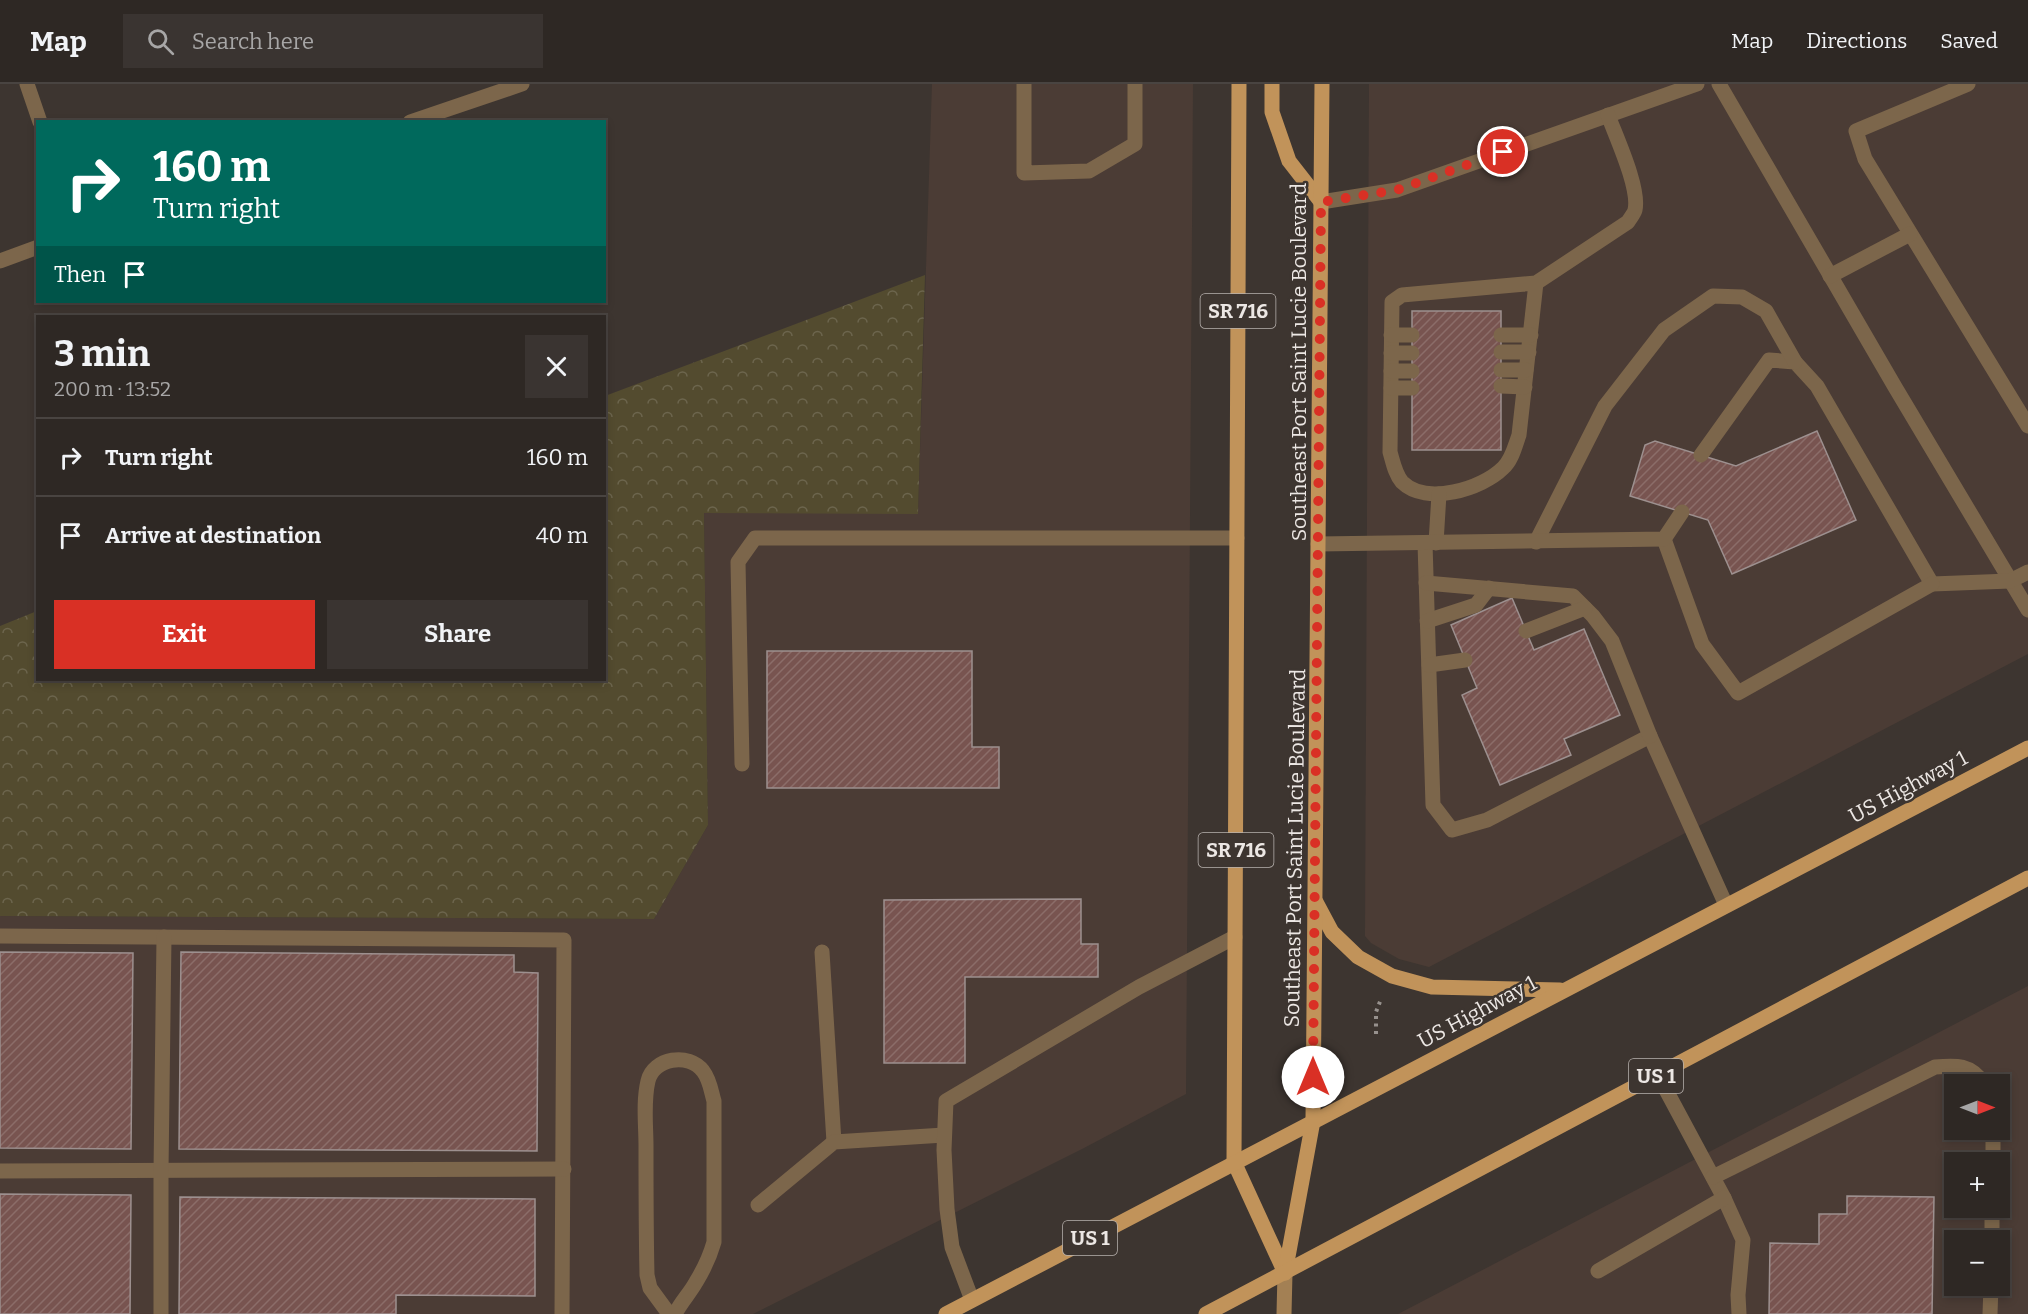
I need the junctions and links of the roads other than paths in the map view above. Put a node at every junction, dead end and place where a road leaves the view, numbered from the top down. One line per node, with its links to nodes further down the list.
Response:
1 (27, 84): 12 (street)
2 (522, 84): 13 (street)
3 (1024, 84): 4 (street)
4 (1135, 84)
5 (1239, 84): 41 (main road, SR 716)
6 (1272, 84): 14 (main road)
7 (1322, 84): 14 (main road, Southeast Port Saint Lucie Boulevard)
8 (1697, 84): 11 (street)
9 (1719, 84): 18 (street)
10 (1968, 84): 15 (street)
11 (1608, 115): 14 (street); 19 (street)
12 (39, 120)
13 (416, 120)
14 (1321, 202): 45 (main road, Southeast Port Saint Lucie Boulevard)
15 (1910, 234): 18 (street); 37 (street)
16 (36, 248): 17 (street)
17 (0, 261)
18 (1830, 276): 47 (street)
19 (1536, 283): 22 (street); 23 (street)
20 (1412, 334): 23 (street)
21 (1500, 334): 22 (street)
22 (1530, 334): 25 (street)
23 (1391, 335): 26 (street)
24 (1500, 352): 25 (street)
25 (1529, 352): 30 (street)
26 (1391, 353): 27 (street); 31 (street)
27 (1412, 353)
28 (1795, 362): 38 (street); 43 (street); 49 (street)
29 (1500, 370): 30 (street)
30 (1526, 370): 34 (street)
31 (1391, 371): 32 (street); 35 (street)
32 (1412, 371)
33 (1500, 386): 34 (street)
34 (1525, 387): 39 (street)
35 (1391, 388): 36 (street); 39 (street)
36 (1412, 388)
37 (2028, 426)
38 (1701, 455)
39 (1439, 494): 44 (street)
40 (1682, 512): 42 (street)
41 (1237, 538): 59 (street); 65 (main road, SR 716)
42 (1664, 539): 43 (street); 49 (street)
43 (1536, 542): 44 (street)
44 (1430, 543): 45 (street); 48 (street)
45 (1318, 544): 61 (main road, Southeast Port Saint Lucie Boulevard)
46 (2028, 572): 47 (street)
47 (2010, 581): 49 (street); 52 (street)
48 (1426, 583): 50 (street); 53 (street)
49 (1932, 584)
50 (1489, 588): 51 (street); 53 (street)
51 (1585, 608): 54 (street); 57 (street)
52 (2028, 610)
53 (1427, 621): 56 (street)
54 (1526, 632)
55 (1465, 660): 56 (street)
56 (1429, 665): 57 (street)
57 (1650, 736): 62 (street)
58 (2028, 748): 62 (main road, US Highway 1 / US 1)
59 (742, 764)
60 (2028, 878): 69 (main road, US 1)
61 (1315, 900): 67 (main road); 70 (main road, Southeast Port Saint Lucie Boulevard)
62 (1726, 905): 67 (main road, US Highway 1 / US 1)
63 (0, 936): 64 (street)
64 (164, 937): 74 (street); 75 (street)
65 (1235, 937): 71 (street); 73 (main road, SR 716)
66 (822, 952): 72 (street)
67 (1563, 990): 70 (main road, US Highway 1 / US 1)
68 (1976, 1074): 77 (street)
69 (1658, 1075): 77 (street); 81 (main road, US 1)
70 (1313, 1121): 73 (main road, US Highway 1 / US 1); 81 (main road, Southeast Port Saint Lucie Boulevard)
71 (944, 1136): 72 (street); 83 (street)
72 (834, 1142): 79 (street)
73 (1234, 1162): 81 (main road, SR 716); 83 (main road, US Highway 1 / US 1)
74 (564, 1169): 75 (street); 85 (street)
75 (161, 1171): 76 (street); 84 (street)
76 (0, 1172)
77 (1713, 1177): 78 (street)
78 (1724, 1198): 80 (street); 91 (street)
79 (758, 1205)
80 (1598, 1270)
81 (1285, 1273): 89 (main road, US 1); 90 (main road)
82 (1991, 1296): 92 (street)
83 (972, 1300): 88 (main road, US Highway 1 / US 1)
84 (162, 1314)
85 (562, 1314)
86 (669, 1314): 87 (street)
87 (675, 1314)
88 (946, 1314)
89 (1206, 1314)
90 (1284, 1314)
91 (1739, 1314)
92 (1990, 1314)

